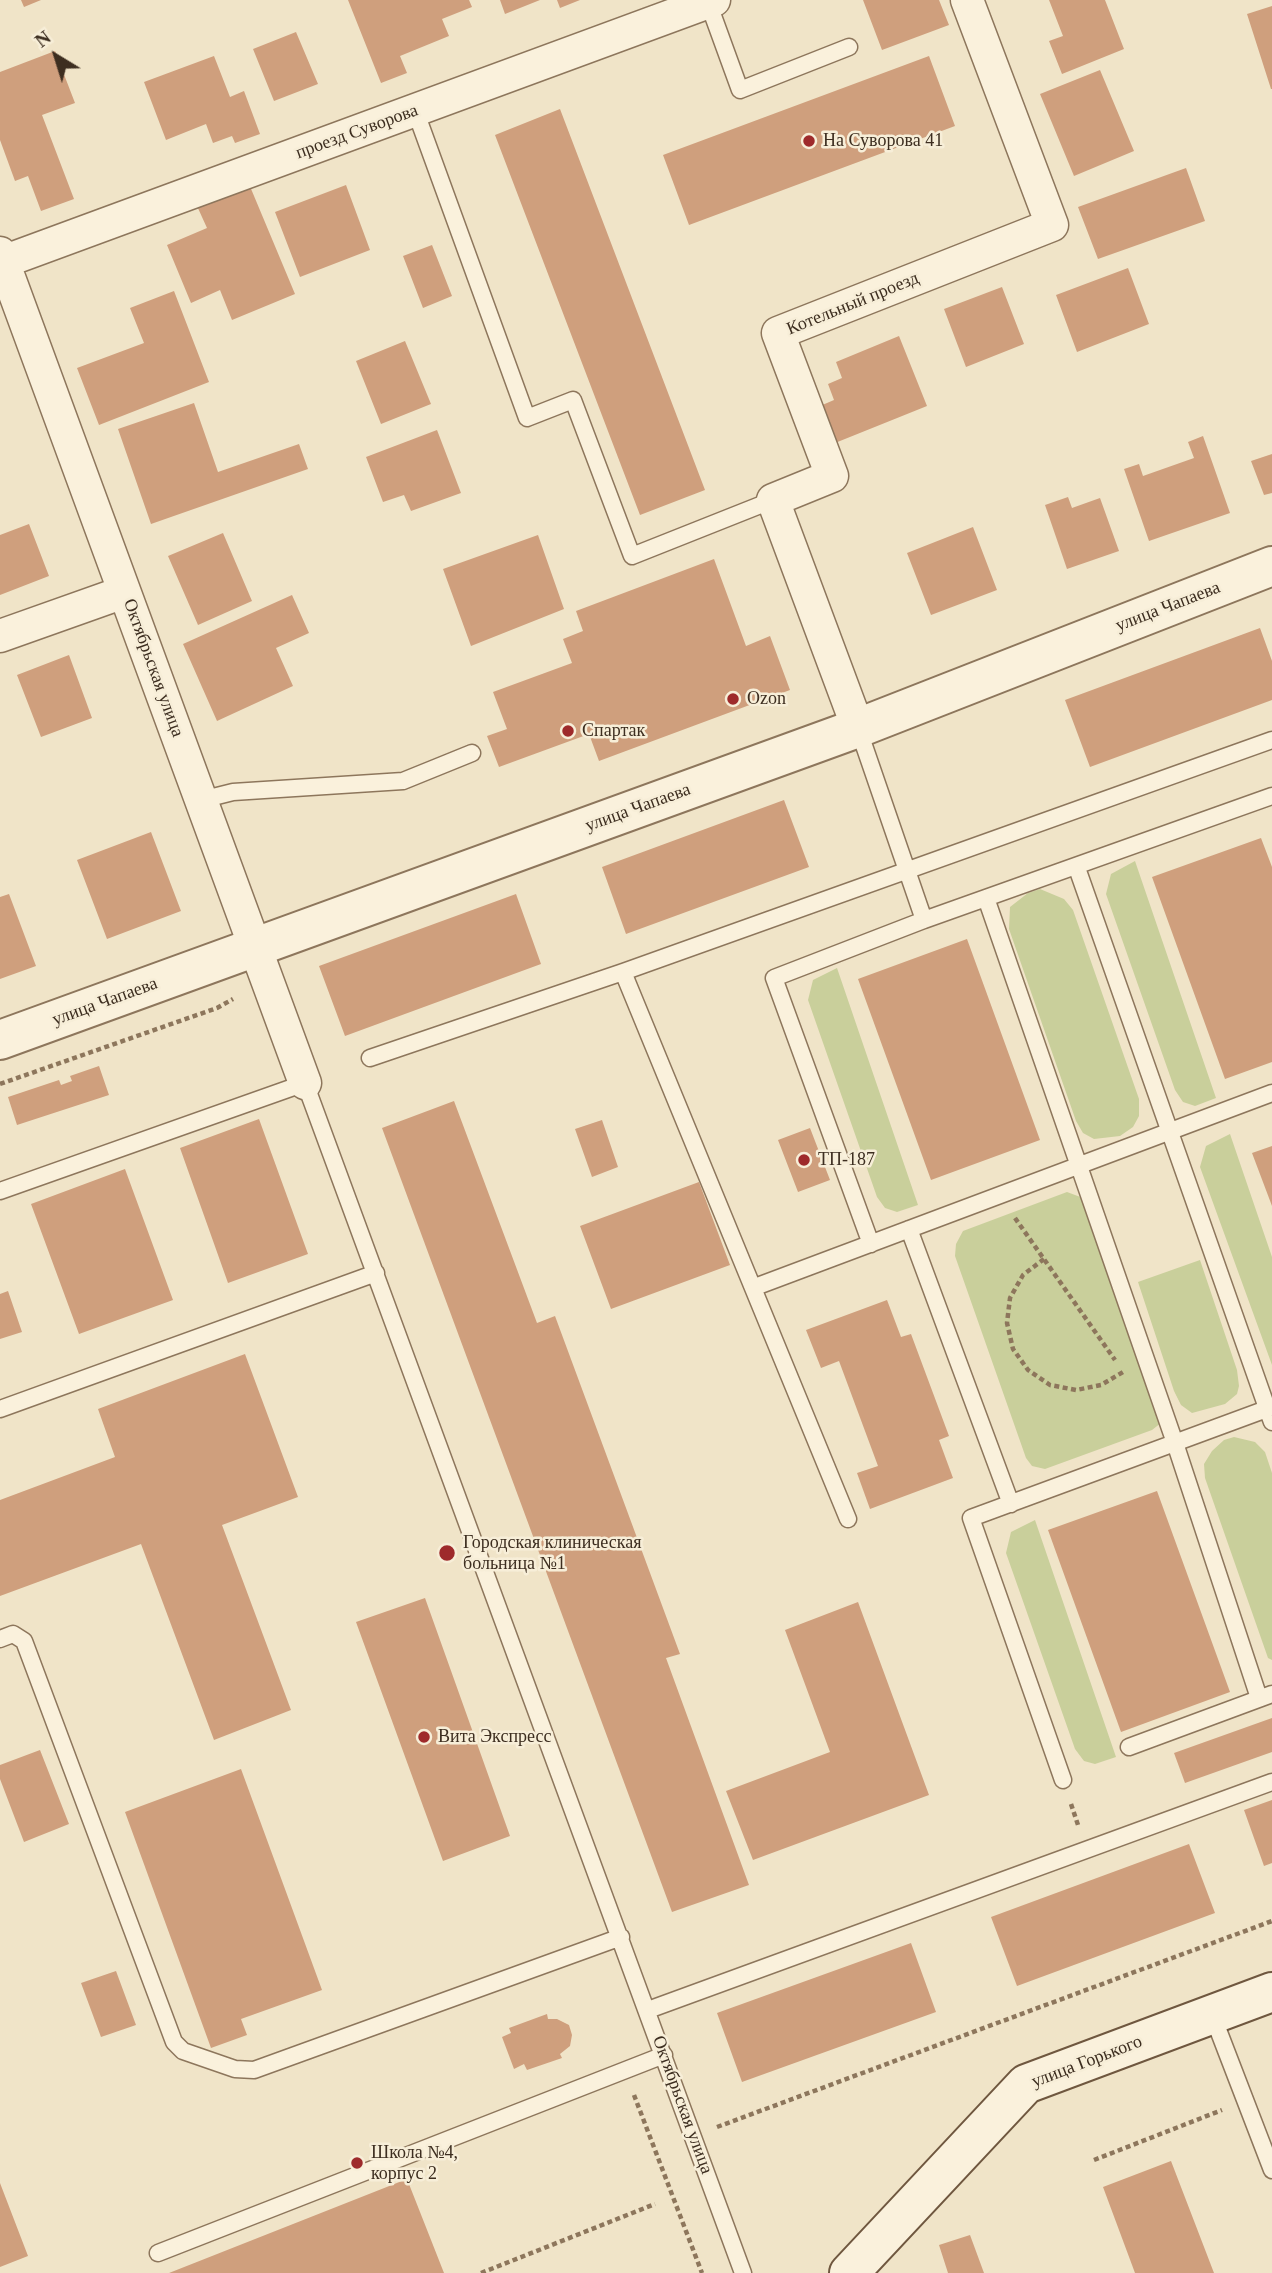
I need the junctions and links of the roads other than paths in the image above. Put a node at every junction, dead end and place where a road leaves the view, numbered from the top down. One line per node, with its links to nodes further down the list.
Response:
1 (967, 0): 7 (street, Котельный проезд)
2 (711, 1): 3 (street, проезд Суворова); 4 (lane)
3 (648, 11): 5 (street, проезд Суворова)
4 (849, 47)
5 (415, 110): 6 (street, проезд Суворова); 7 (lane)
6 (1, 259): 9 (street, Октябрьская улица)
7 (773, 500): 11 (street)
8 (1272, 566): 11 (street, улица Чапаева)
9 (124, 592): 10 (street); 15 (street, Октябрьская улица)
10 (0, 636)
11 (858, 728): 17 (lane); 20 (street, улица Чапаева)
12 (1272, 740): 17 (lane)
13 (472, 752): 15 (lane)
14 (1272, 796): 16 (lane)
15 (201, 800): 20 (street, Октябрьская улица)
16 (1077, 868): 18 (lane); 26 (lane)
17 (907, 871): 19 (lane); 21 (lane)
18 (986, 898): 19 (lane); 27 (lane)
19 (924, 920): 30 (lane)
20 (255, 947): 22 (street, улица Чапаева); 24 (street, Октябрьская улица)
21 (623, 972): 23 (lane); 32 (lane)
22 (0, 1040)
23 (370, 1058)
24 (305, 1083): 28 (lane); 31 (lane, Октябрьская улица)
25 (1272, 1093): 26 (lane)
26 (1170, 1130): 27 (lane); 34 (lane)
27 (1079, 1165): 29 (lane); 35 (lane)
28 (0, 1191)
29 (909, 1229): 30 (lane); 36 (lane)
30 (871, 1244): 32 (lane)
31 (376, 1273): 33 (lane); 43 (lane, Октябрьская улица)
32 (755, 1287): 37 (lane)
33 (0, 1409)
34 (1270, 1413): 35 (lane)
35 (1175, 1443): 36 (lane); 39 (lane)
36 (1011, 1504): 41 (lane)
37 (848, 1519)
38 (0, 1639): 43 (lane)
39 (1266, 1696): 40 (lane)
40 (1129, 1747)
41 (1063, 1780)
42 (1272, 1782): 45 (lane)
43 (621, 1937): 45 (lane, Октябрьская улица)
44 (1272, 1992): 46 (street, улица Горького)
45 (648, 2010): 47 (lane, Октябрьская улица)
46 (1212, 2014): 48 (lane); 51 (street, улица Горького)
47 (664, 2055): 49 (lane); 50 (lane, Октябрьская улица)
48 (1272, 2170)
49 (158, 2253)
50 (743, 2273)
51 (849, 2273)

